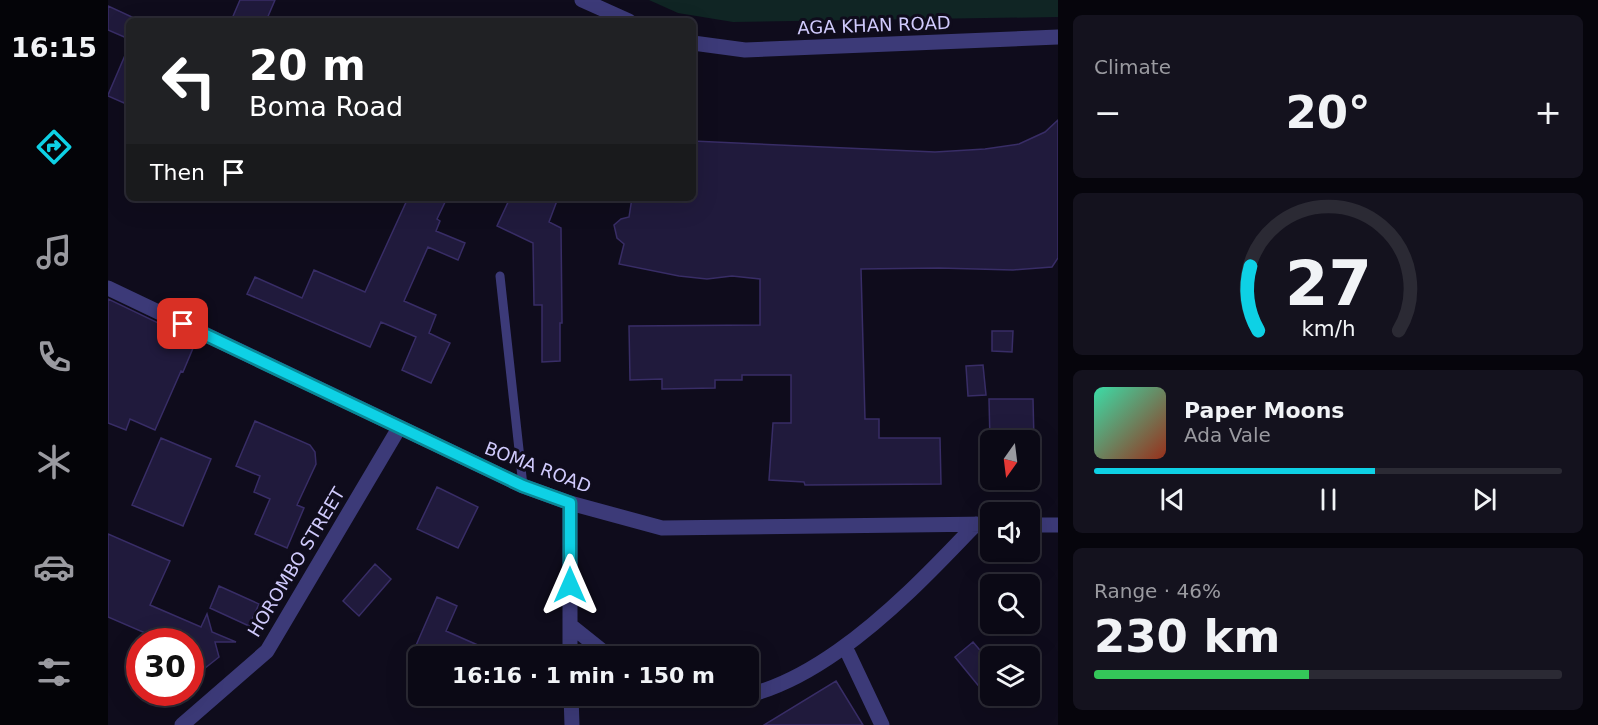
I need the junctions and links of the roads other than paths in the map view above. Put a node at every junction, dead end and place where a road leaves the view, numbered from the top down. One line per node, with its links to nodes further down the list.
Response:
1 (582, 0): 2 (street)
2 (622, 18)
3 (1058, 37): 4 (street, AGA KHAN ROAD)
4 (696, 43)
5 (500, 276): 8 (lane)
6 (108, 288): 7 (street, BOMA ROAD)
7 (399, 428): 8 (street, BOMA ROAD); 22 (street, HOROMBO STREET)
8 (523, 486): 9 (street, BOMA ROAD)
9 (570, 503): 10 (street, BOMA ROAD); 14 (street)
10 (980, 524)
11 (1040, 525): 12 (street)
12 (1058, 525)
13 (980, 527): 17 (street)
14 (570, 625): 15 (street); 16 (street)
15 (570, 646)
16 (596, 646)
17 (848, 653): 18 (street); 24 (street)
18 (759, 702)
19 (571, 706): 23 (street)
20 (702, 706): 21 (street)
21 (731, 706)
22 (182, 725)
23 (572, 725)
24 (882, 725)

